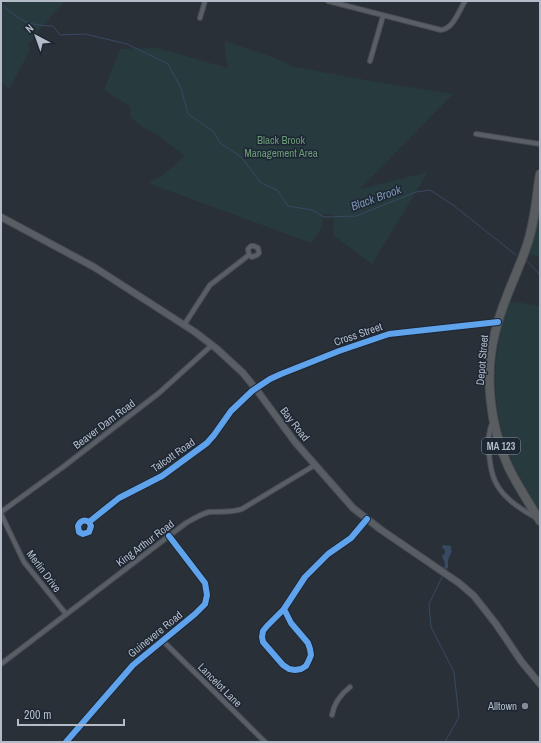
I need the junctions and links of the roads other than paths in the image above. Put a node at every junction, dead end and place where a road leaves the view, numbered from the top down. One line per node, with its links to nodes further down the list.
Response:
1 (205, 1): 5 (street)
2 (328, 1): 4 (street)
3 (465, 1): 4 (street)
4 (383, 16): 6 (street)
5 (200, 18)
6 (370, 61)
7 (476, 134): 8 (street)
8 (540, 144)
9 (540, 174): 12 (highway, Depot Street / MA 123)
10 (1, 217): 13 (main road, Bay Road)
11 (249, 255): 13 (street)
12 (498, 322): 15 (street, Cross Street); 16 (highway, Depot Street / MA 123)
13 (184, 325): 14 (main road, Bay Road)
14 (212, 345): 15 (main road, Bay Road); 18 (street, Beaver Dam Road)
15 (256, 389): 17 (main road, Bay Road); 21 (street, Talcott Road)
16 (494, 418): 20 (highway, Depot Street / MA 123); 20 (street)
17 (315, 465): 19 (main road, Bay Road); 22 (street, King Arthur Road)
18 (1, 513): 24 (street, Merlin Drive)
19 (367, 519): 23 (street); 27 (main road, Bay Road)
20 (540, 520)
21 (89, 522)
22 (169, 536): 24 (street, King Arthur Road); 25 (street, Guinevere Road)
23 (284, 609): 23 (street)
24 (66, 614): 26 (street, King Arthur Road)
25 (162, 640): 30 (street, Guinevere Road); 31 (street, Lancelot Lane)
26 (1, 664)
27 (540, 684)
28 (350, 687): 29 (street)
29 (332, 715)
30 (66, 742)
31 (265, 742)

